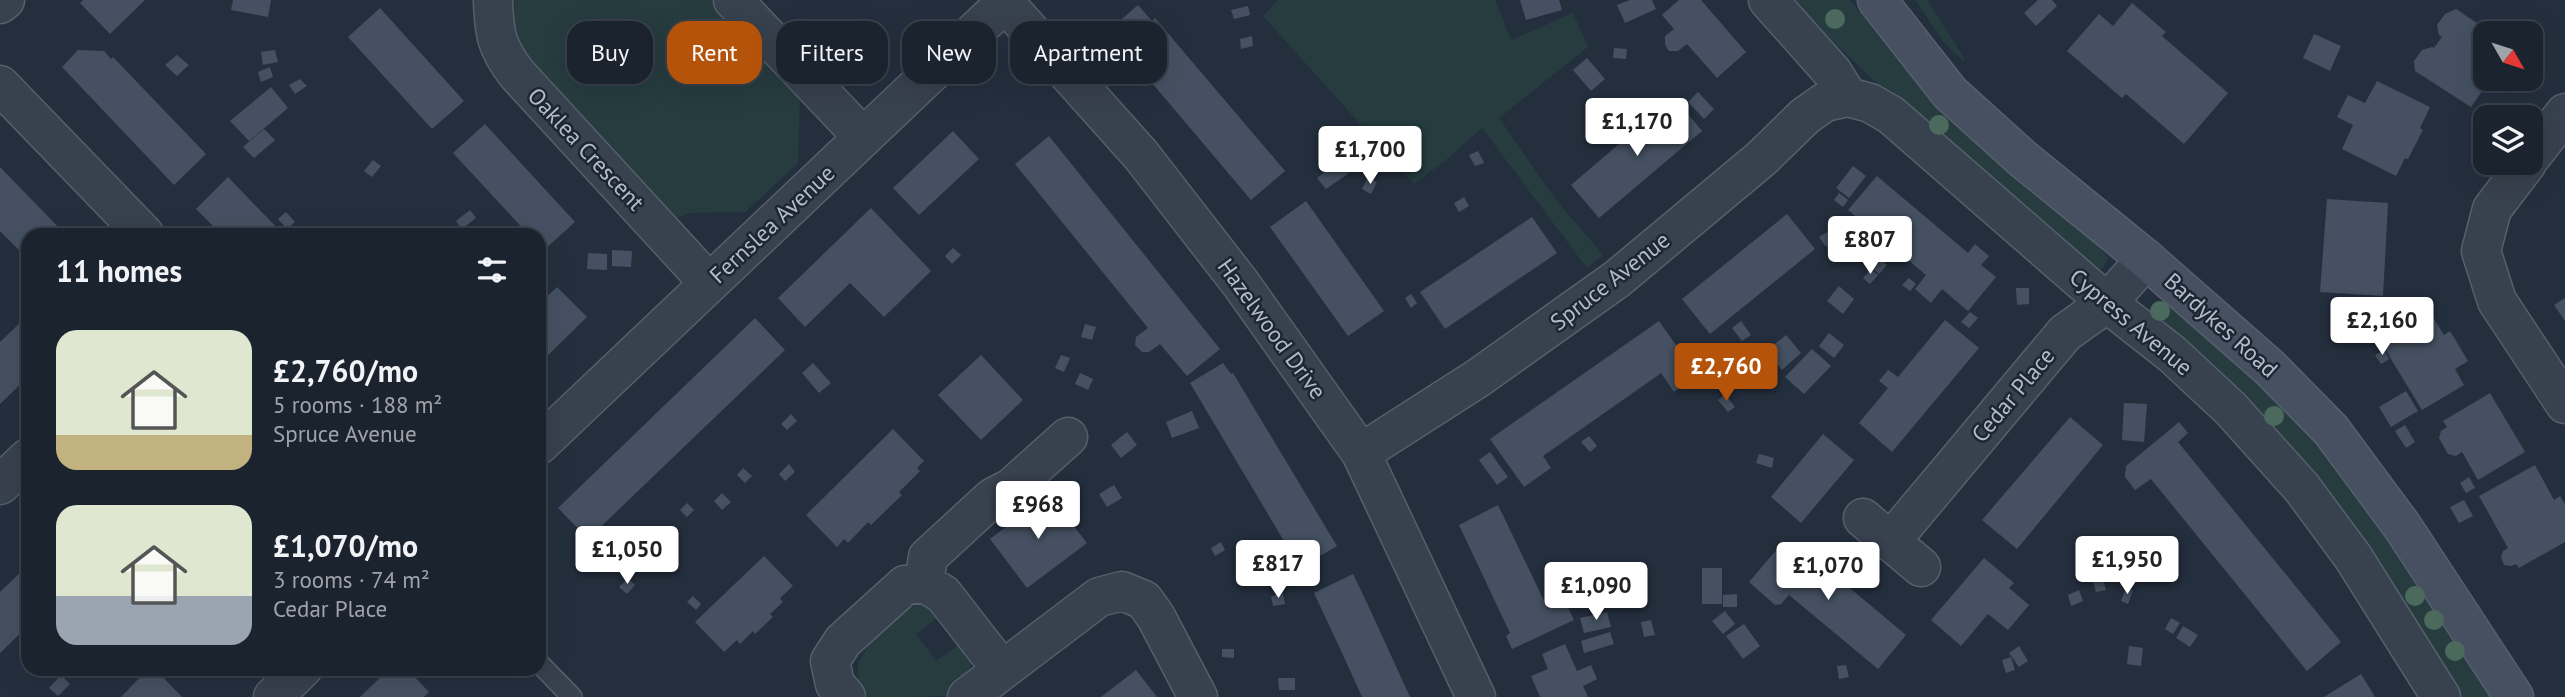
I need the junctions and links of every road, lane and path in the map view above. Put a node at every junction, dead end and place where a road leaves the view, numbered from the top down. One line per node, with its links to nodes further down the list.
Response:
1 (5, 0): 7 (street)
2 (493, 0): 16 (street, Oaklea Crescent)
3 (733, 0): 11 (street)
4 (1768, 0): 9 (street)
5 (1877, 0): 15 (main road, Bardykes Road)
6 (1006, 1): 11 (street, Fernslea Avenue); 21 (street, Hazelwood Drive)
7 (0, 4)
8 (0, 85): 14 (street)
9 (1848, 97): 17 (street, Cypress Avenue); 21 (street, Spruce Avenue)
10 (2565, 113): 12 (street)
11 (863, 137): 16 (street, Fernslea Avenue)
12 (2543, 141)
13 (2518, 175): 18 (street)
14 (138, 228)
15 (2146, 259): 17 (street, Cedar Place); 36 (main road, Bardykes Road)
16 (709, 283): 20 (street, Fernslea Avenue)
17 (2107, 303): 24 (street, Cedar Place); 35 (street, Cypress Avenue)
18 (2565, 404)
19 (1068, 437): 25 (street)
20 (546, 438)
21 (1361, 453): 34 (street, Hazelwood Drive)
22 (21, 465): 23 (street)
23 (0, 485)
24 (1921, 567)
25 (924, 583): 27 (street); 31 (street)
26 (546, 670): 30 (lane)
27 (1002, 670): 32 (street); 33 (street)
28 (295, 676): 29 (street)
29 (273, 697)
30 (572, 697)
31 (846, 697)
32 (967, 697)
33 (1198, 697)
34 (1476, 697)
35 (2441, 697)
36 (2514, 697)

